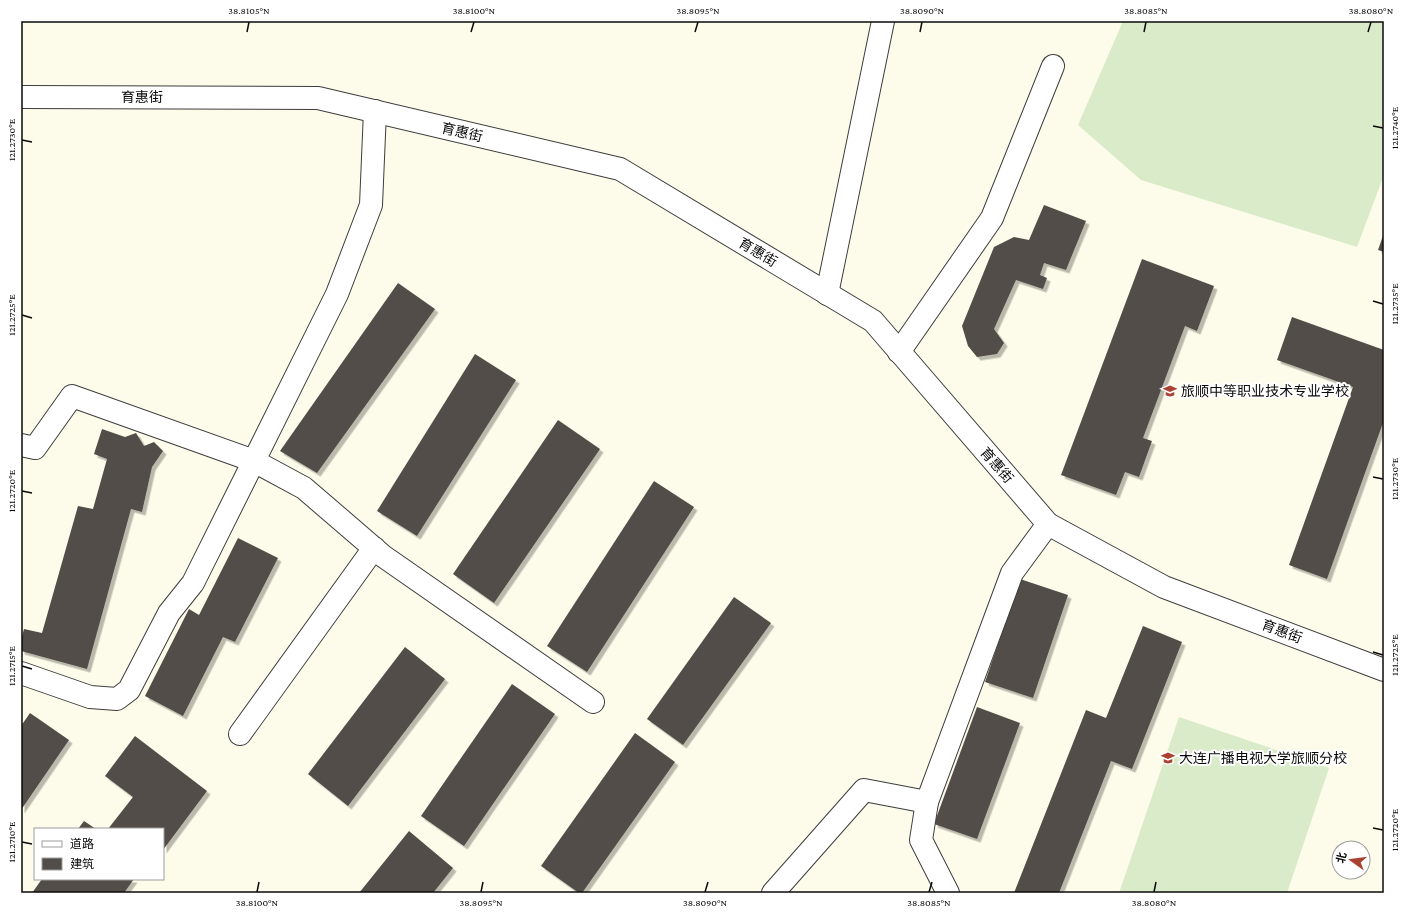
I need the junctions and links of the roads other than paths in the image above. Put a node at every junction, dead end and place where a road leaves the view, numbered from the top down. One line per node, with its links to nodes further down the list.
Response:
1 (883, 21): 5 (street)
2 (1053, 66): 6 (street)
3 (21, 97): 4 (street, 育惠街)
4 (375, 111): 5 (street, 育惠街); 8 (street)
5 (826, 294): 6 (street, 育惠街)
6 (899, 352): 9 (street, 育惠街)
7 (21, 445): 8 (street)
8 (254, 461): 10 (street); 12 (street)
9 (1048, 524): 11 (street, 育惠街); 15 (street)
10 (374, 548): 13 (street); 14 (street)
11 (1384, 670)
12 (21, 674)
13 (593, 702)
14 (240, 734)
15 (927, 802): 16 (street); 17 (street)
16 (773, 893)
17 (948, 893)

